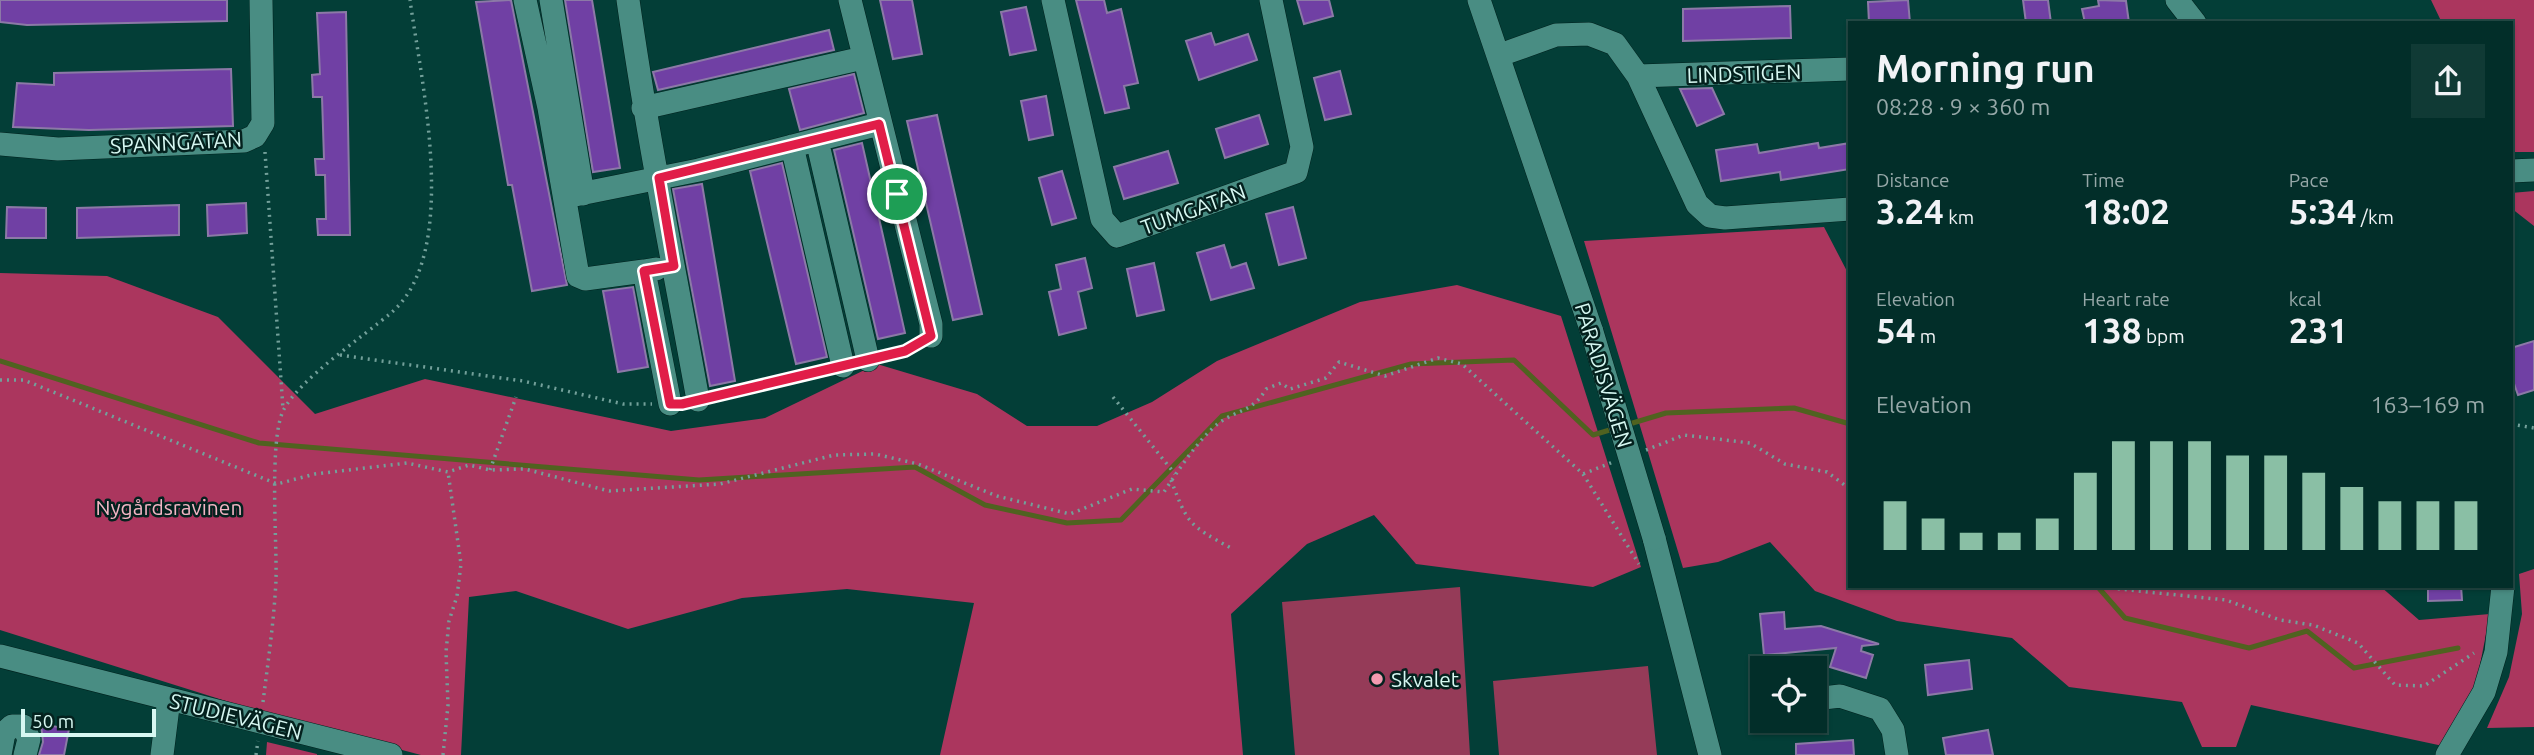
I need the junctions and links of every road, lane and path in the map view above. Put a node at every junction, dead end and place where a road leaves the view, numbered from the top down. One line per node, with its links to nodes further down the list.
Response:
1 (261, 0): 18 (street, SPANNGATAN)
2 (410, 0): 30 (path)
3 (525, 0): 25 (street)
4 (551, 0): 25 (street)
5 (628, 0): 16 (street)
6 (850, 0): 13 (street)
7 (1052, 0): 8 (street, TUMGATAN)
8 (1271, 0)
9 (1479, 0): 12 (street, PARADISVÄGEN)
10 (2177, 0): 11 (street)
11 (2193, 21)
12 (1500, 55): 15 (street); 65 (street, PARADISVÄGEN, bridge)
13 (863, 58): 16 (street); 17 (street)
14 (1848, 69): 15 (street, LINDSTIGEN)
15 (1638, 76): 26 (street)
16 (643, 108): 24 (street)
17 (879, 124): 19 (street); 29 (street)
18 (256, 136): 20 (street, SPANNGATAN); 38 (path)
19 (817, 140): 21 (street); 31 (street)
20 (0, 144)
21 (792, 146): 24 (street); 32 (street)
22 (2534, 170): 23 (street)
23 (2513, 171)
24 (659, 178): 25 (street); 27 (street)
25 (574, 195): 28 (street)
26 (1848, 209)
27 (674, 266): 28 (street); 36 (street)
28 (644, 271): 37 (street)
29 (931, 336): 31 (path)
30 (340, 355): 37 (path); 38 (path)
31 (868, 360)
32 (843, 366): 36 (path)
33 (0, 380): 48 (path)
34 (516, 397): 42 (path)
35 (1113, 397): 45 (path)
36 (698, 400)
37 (670, 404)
38 (283, 412): 48 (path)
39 (2513, 424): 40 (path)
40 (2534, 428)
41 (1684, 435): 49 (path)
42 (490, 470): 44 (path); 47 (path)
43 (1591, 471): 46 (path)
44 (448, 472): 48 (path); 64 (path)
45 (1175, 474): 46 (path); 47 (path)
46 (1583, 474): 51 (path)
47 (1171, 480): 50 (path)
48 (277, 484): 58 (path)
49 (1848, 488)
50 (1231, 548)
51 (1641, 569)
52 (2109, 588): 54 (path)
53 (2503, 588): 54 (street)
54 (2496, 652): 67 (street)
55 (0, 656): 57 (street, STUDIEVÄGEN)
56 (1827, 698): 66 (street)
57 (169, 699): 58 (street, STUDIEVÄGEN); 61 (street)
58 (261, 721): 62 (path); 63 (street, STUDIEVÄGEN)
59 (0, 755): 60 (street)
60 (25, 755)
61 (162, 755)
62 (256, 755)
63 (391, 755)
64 (443, 755)
65 (1710, 755)
66 (1897, 755)
67 (2447, 755)

